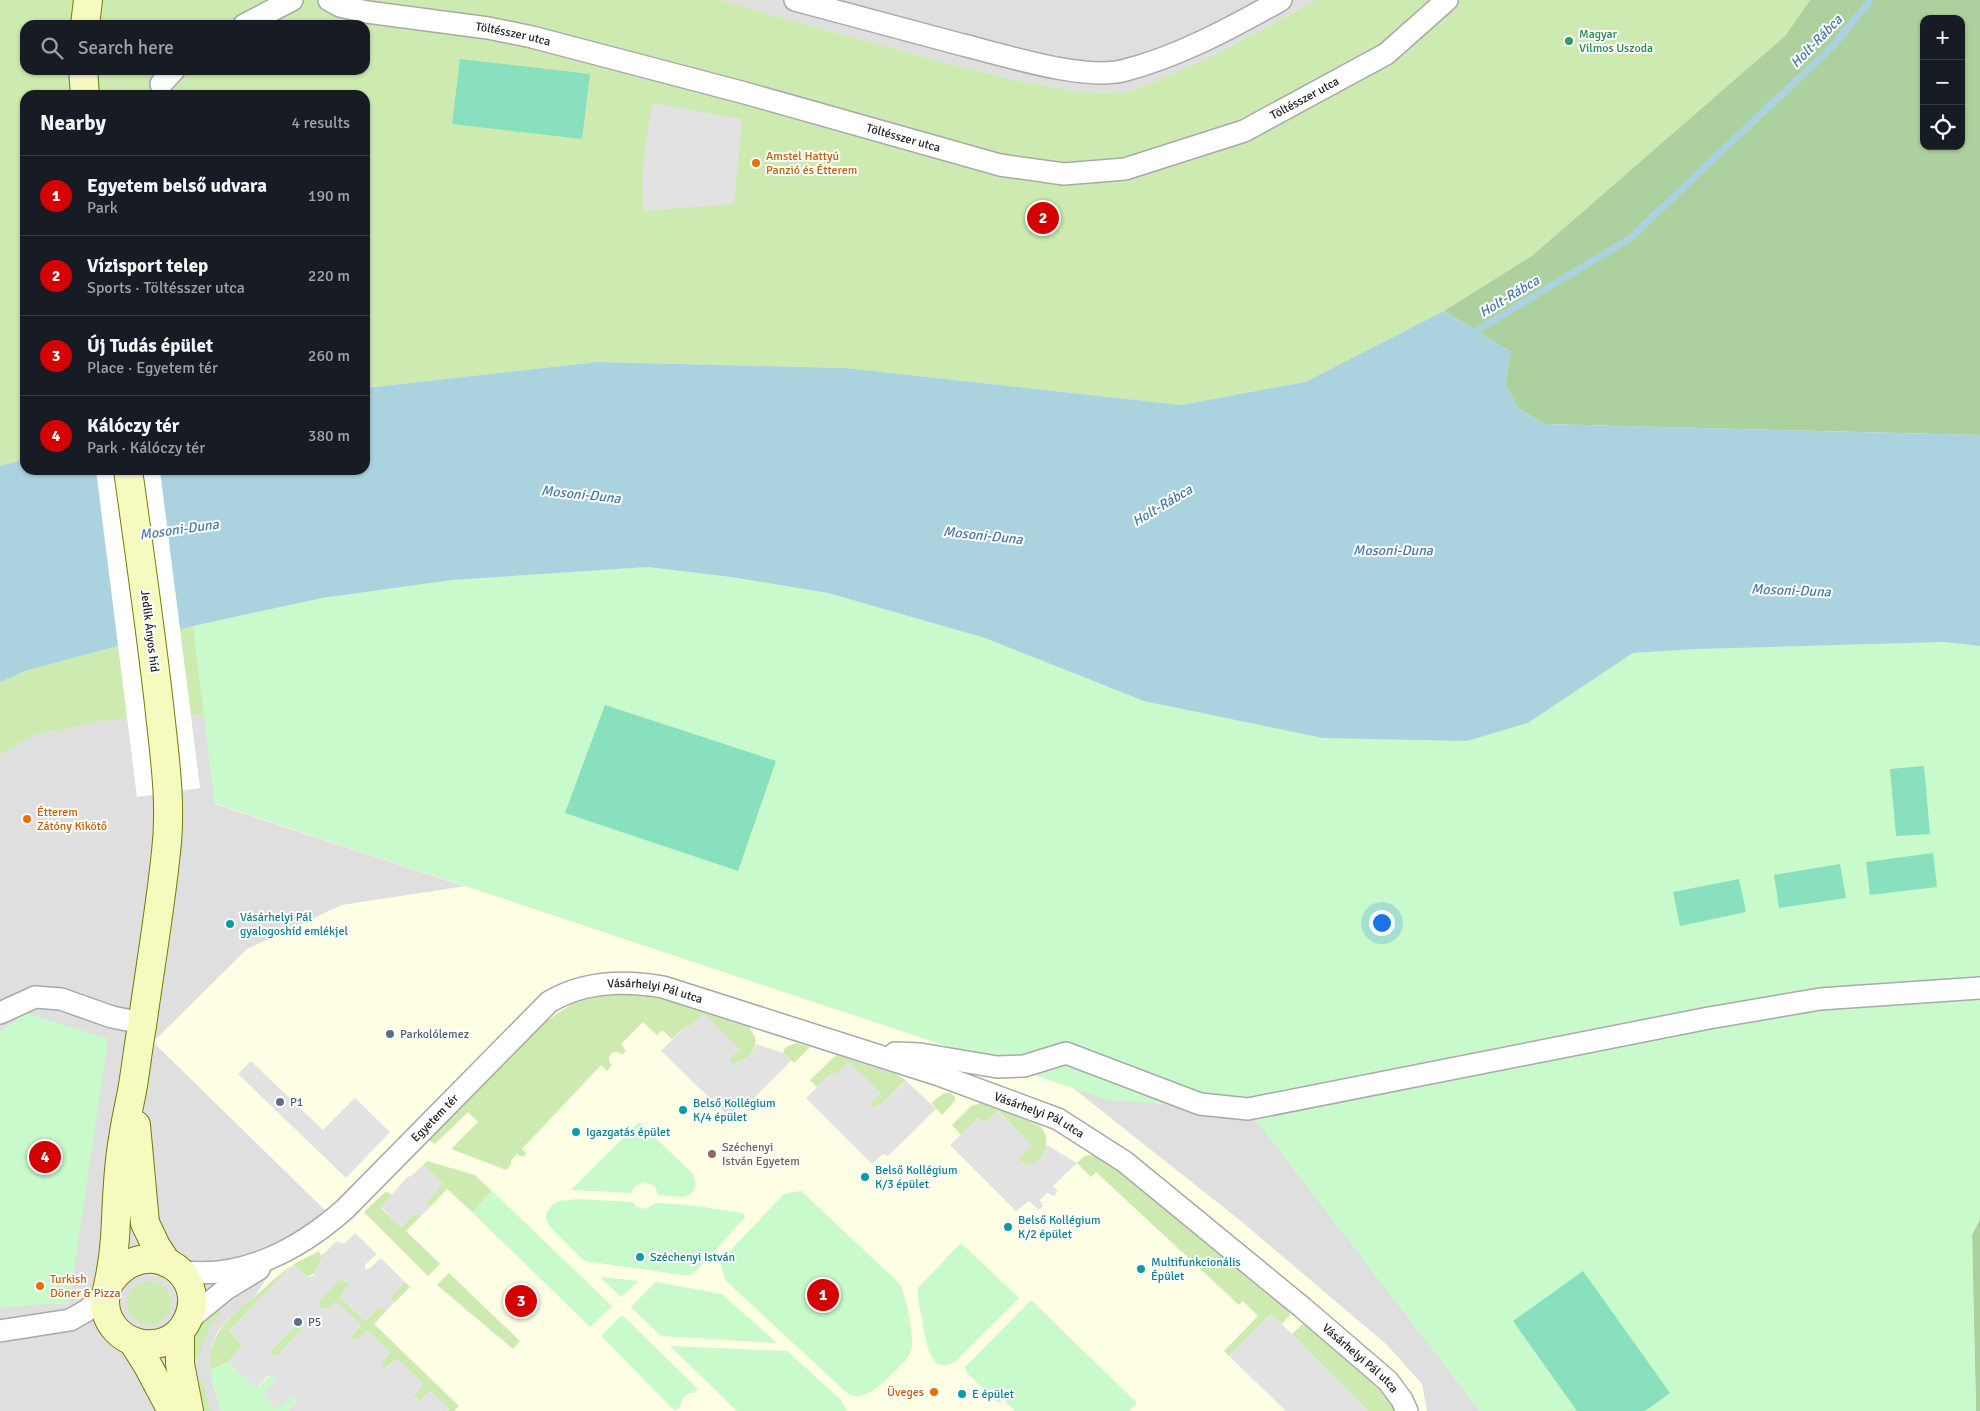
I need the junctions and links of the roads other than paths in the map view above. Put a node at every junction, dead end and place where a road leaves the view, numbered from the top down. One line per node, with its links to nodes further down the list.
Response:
1 (88, 0): 7 (street)
2 (292, 0): 8 (street)
3 (329, 0): 6 (street, Töltésszer utca)
4 (794, 0): 5 (street)
5 (1281, 0)
6 (1447, 0)
7 (86, 20)
8 (254, 20)
9 (83, 75): 10 (street)
10 (85, 90)
11 (129, 475): 15 (street, Jedlik Ányos híd)
12 (583, 987): 16 (street, Vásárhelyi Pál utca); 18 (street, Egyetem tér)
13 (1980, 988): 16 (street)
14 (0, 1012): 15 (street)
15 (142, 1023): 17 (street, Jedlik Ányos híd)
16 (872, 1053): 26 (street, Vásárhelyi Pál utca)
17 (133, 1089): 19 (street); 20 (street)
18 (286, 1251): 19 (street, Egyetem tér); 21 (street, Egyetem tér)
19 (173, 1267): 20 (street); 21 (street)
20 (107, 1289): 22 (street); 23 (street)
21 (184, 1326): 23 (street); 25 (street)
22 (0, 1331)
23 (133, 1342): 24 (street)
24 (172, 1411)
25 (189, 1411)
26 (1407, 1411)

